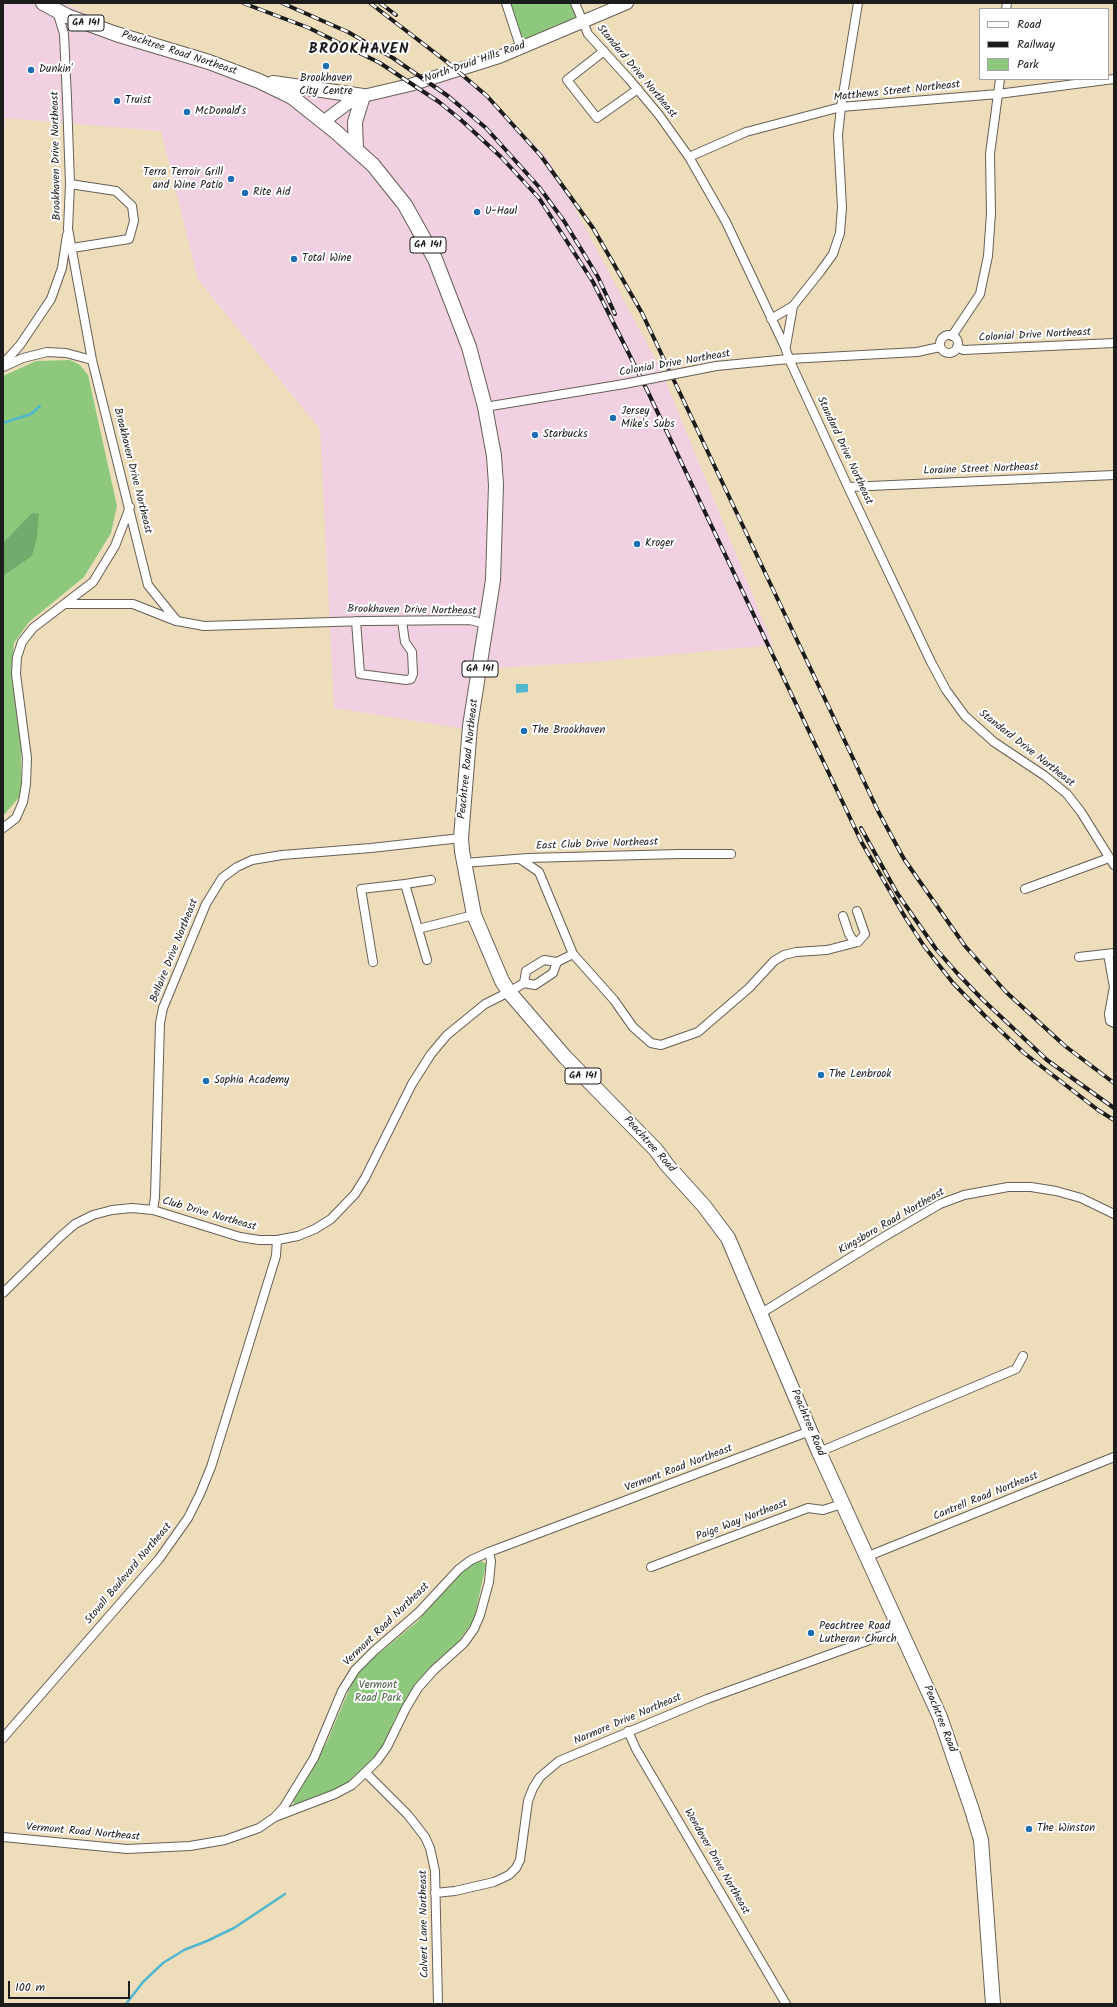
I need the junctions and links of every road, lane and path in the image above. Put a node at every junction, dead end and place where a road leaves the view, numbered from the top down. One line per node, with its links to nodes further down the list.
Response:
1 (43, 3): 6 (highway, Peachtree Road Northeast / GA 141)
2 (506, 3): 8 (street)
3 (575, 3): 7 (street, Standard Drive Northeast)
4 (627, 3): 7 (main road, North Druid Hills Road)
5 (858, 3): 16 (street)
6 (57, 11): 12 (highway, Peachtree Road Northeast / GA 141); 20 (street, Brookhaven Drive Northeast)
7 (582, 22): 8 (main road, North Druid Hills Road); 9 (street, Standard Drive Northeast)
8 (521, 49): 15 (main road, North Druid Hills Road)
9 (604, 51): 13 (street, Standard Drive Northeast); 13 (street)
10 (1000, 80): 14 (street)
11 (1106, 80): 14 (street, Matthews Street Northeast)
12 (259, 81): 15 (highway); 17 (highway, Peachtree Road Northeast / GA 141)
13 (638, 89): 19 (street, Standard Drive Northeast)
14 (998, 94): 16 (street, Matthews Street Northeast); 25 (street)
15 (363, 96): 17 (main road, North Druid Hills Road); 18 (highway)
16 (841, 107): 19 (street, Matthews Street Northeast); 23 (street)
17 (324, 122): 18 (highway, Peachtree Road Northeast / GA 141)
18 (356, 149): 33 (highway, Peachtree Road Northeast / GA 141)
19 (689, 157): 24 (street, Standard Drive Northeast)
20 (70, 184): 21 (street, Brookhaven Drive Northeast); 22 (street)
21 (68, 229): 22 (street, Brookhaven Drive Northeast); 32 (street)
22 (72, 248): 31 (street, Brookhaven Drive Northeast)
23 (793, 306): 24 (street); 27 (street)
24 (771, 319): 27 (street, Standard Drive Northeast)
25 (952, 336): 28 (street); 29 (street)
26 (1114, 343): 29 (street, Colonial Drive Northeast)
27 (786, 347): 30 (street, Standard Drive Northeast)
28 (940, 347): 29 (street); 30 (street, Colonial Drive Northeast)
29 (957, 347)
30 (788, 359): 33 (street, Colonial Drive Northeast, bridge); 35 (street, Standard Drive Northeast)
31 (92, 360): 32 (street); 36 (street, Brookhaven Drive Northeast)
32 (3, 365)
33 (485, 407): 41 (highway, Peachtree Road Northeast / GA 141)
34 (1114, 475): 35 (street, Loraine Street Northeast)
35 (848, 487): 46 (street, Standard Drive Northeast)
36 (130, 508): 37 (street); 40 (street, Brookhaven Drive Northeast)
37 (66, 604): 40 (street); 42 (street)
38 (356, 621): 39 (street, Brookhaven Drive Northeast); 39 (street); 40 (street, Brookhaven Drive Northeast)
39 (402, 621): 41 (street, Brookhaven Drive Northeast)
40 (177, 622)
41 (486, 624): 43 (highway, Peachtree Road Northeast / GA 141)
42 (3, 828)
43 (461, 838): 47 (highway, Peachtree Road Northeast / GA 141); 67 (street, Bellaire Drive Northeast)
44 (731, 854): 45 (street, East Club Drive Northeast)
45 (520, 859): 47 (street, East Club Drive Northeast); 58 (street)
46 (1112, 862): 50 (street)
47 (464, 863): 52 (highway, Peachtree Road Northeast / GA 141)
48 (430, 880): 49 (street)
49 (405, 884): 56 (street); 62 (street)
50 (1025, 889)
51 (857, 911): 54 (street)
52 (474, 915): 56 (street); 65 (highway, Peachtree Road / GA 141)
53 (843, 916): 55 (street)
54 (861, 920): 55 (street); 57 (street)
55 (847, 925): 57 (street)
56 (418, 929): 61 (street)
57 (858, 942): 58 (street)
58 (572, 954): 63 (street)
59 (1111, 954): 60 (street); 66 (street)
60 (1080, 957)
61 (427, 960)
62 (373, 962)
63 (557, 962): 64 (street); 64 (street)
64 (524, 983): 65 (street, Club Drive Northeast)
65 (509, 992): 69 (street, Club Drive Northeast); 71 (highway, Peachtree Road / GA 141)
66 (1114, 1023)
67 (153, 1210): 69 (street, Club Drive Northeast); 70 (street, Club Drive Northeast)
68 (1114, 1214): 71 (street, Kingsboro Road Northeast)
69 (278, 1240): 82 (street, Stovall Boulevard Northeast)
70 (3, 1293)
71 (760, 1314): 73 (highway, Peachtree Road / GA 141)
72 (1023, 1356): 74 (street)
73 (810, 1431): 74 (highway, Peachtree Road / GA 141); 77 (street, Vermont Road Northeast)
74 (819, 1452): 76 (highway, Peachtree Road / GA 141)
75 (1114, 1457): 78 (street, Cantrell Road Northeast)
76 (842, 1504): 78 (highway, Peachtree Road / GA 141); 79 (street, Paige Way Northeast)
77 (489, 1552): 83 (street, Vermont Road Northeast); 84 (street, Vermont Road Northeast)
78 (866, 1557): 80 (highway, Peachtree Road / GA 141)
79 (651, 1567)
80 (900, 1629): 81 (street, Narmore Drive Northeast); 89 (highway, Peachtree Road / GA 141)
81 (628, 1731): 86 (street, Narmore Drive Northeast); 88 (street, Wendover Drive Northeast)
82 (3, 1738)
83 (366, 1773): 84 (street, Vermont Road Northeast); 86 (street, Calvert Lane Northeast)
84 (276, 1817): 85 (street, Vermont Road Northeast)
85 (3, 1837)
86 (435, 1893): 87 (street, Calvert Lane Northeast)
87 (438, 2004)
88 (786, 2004)
89 (993, 2004)

